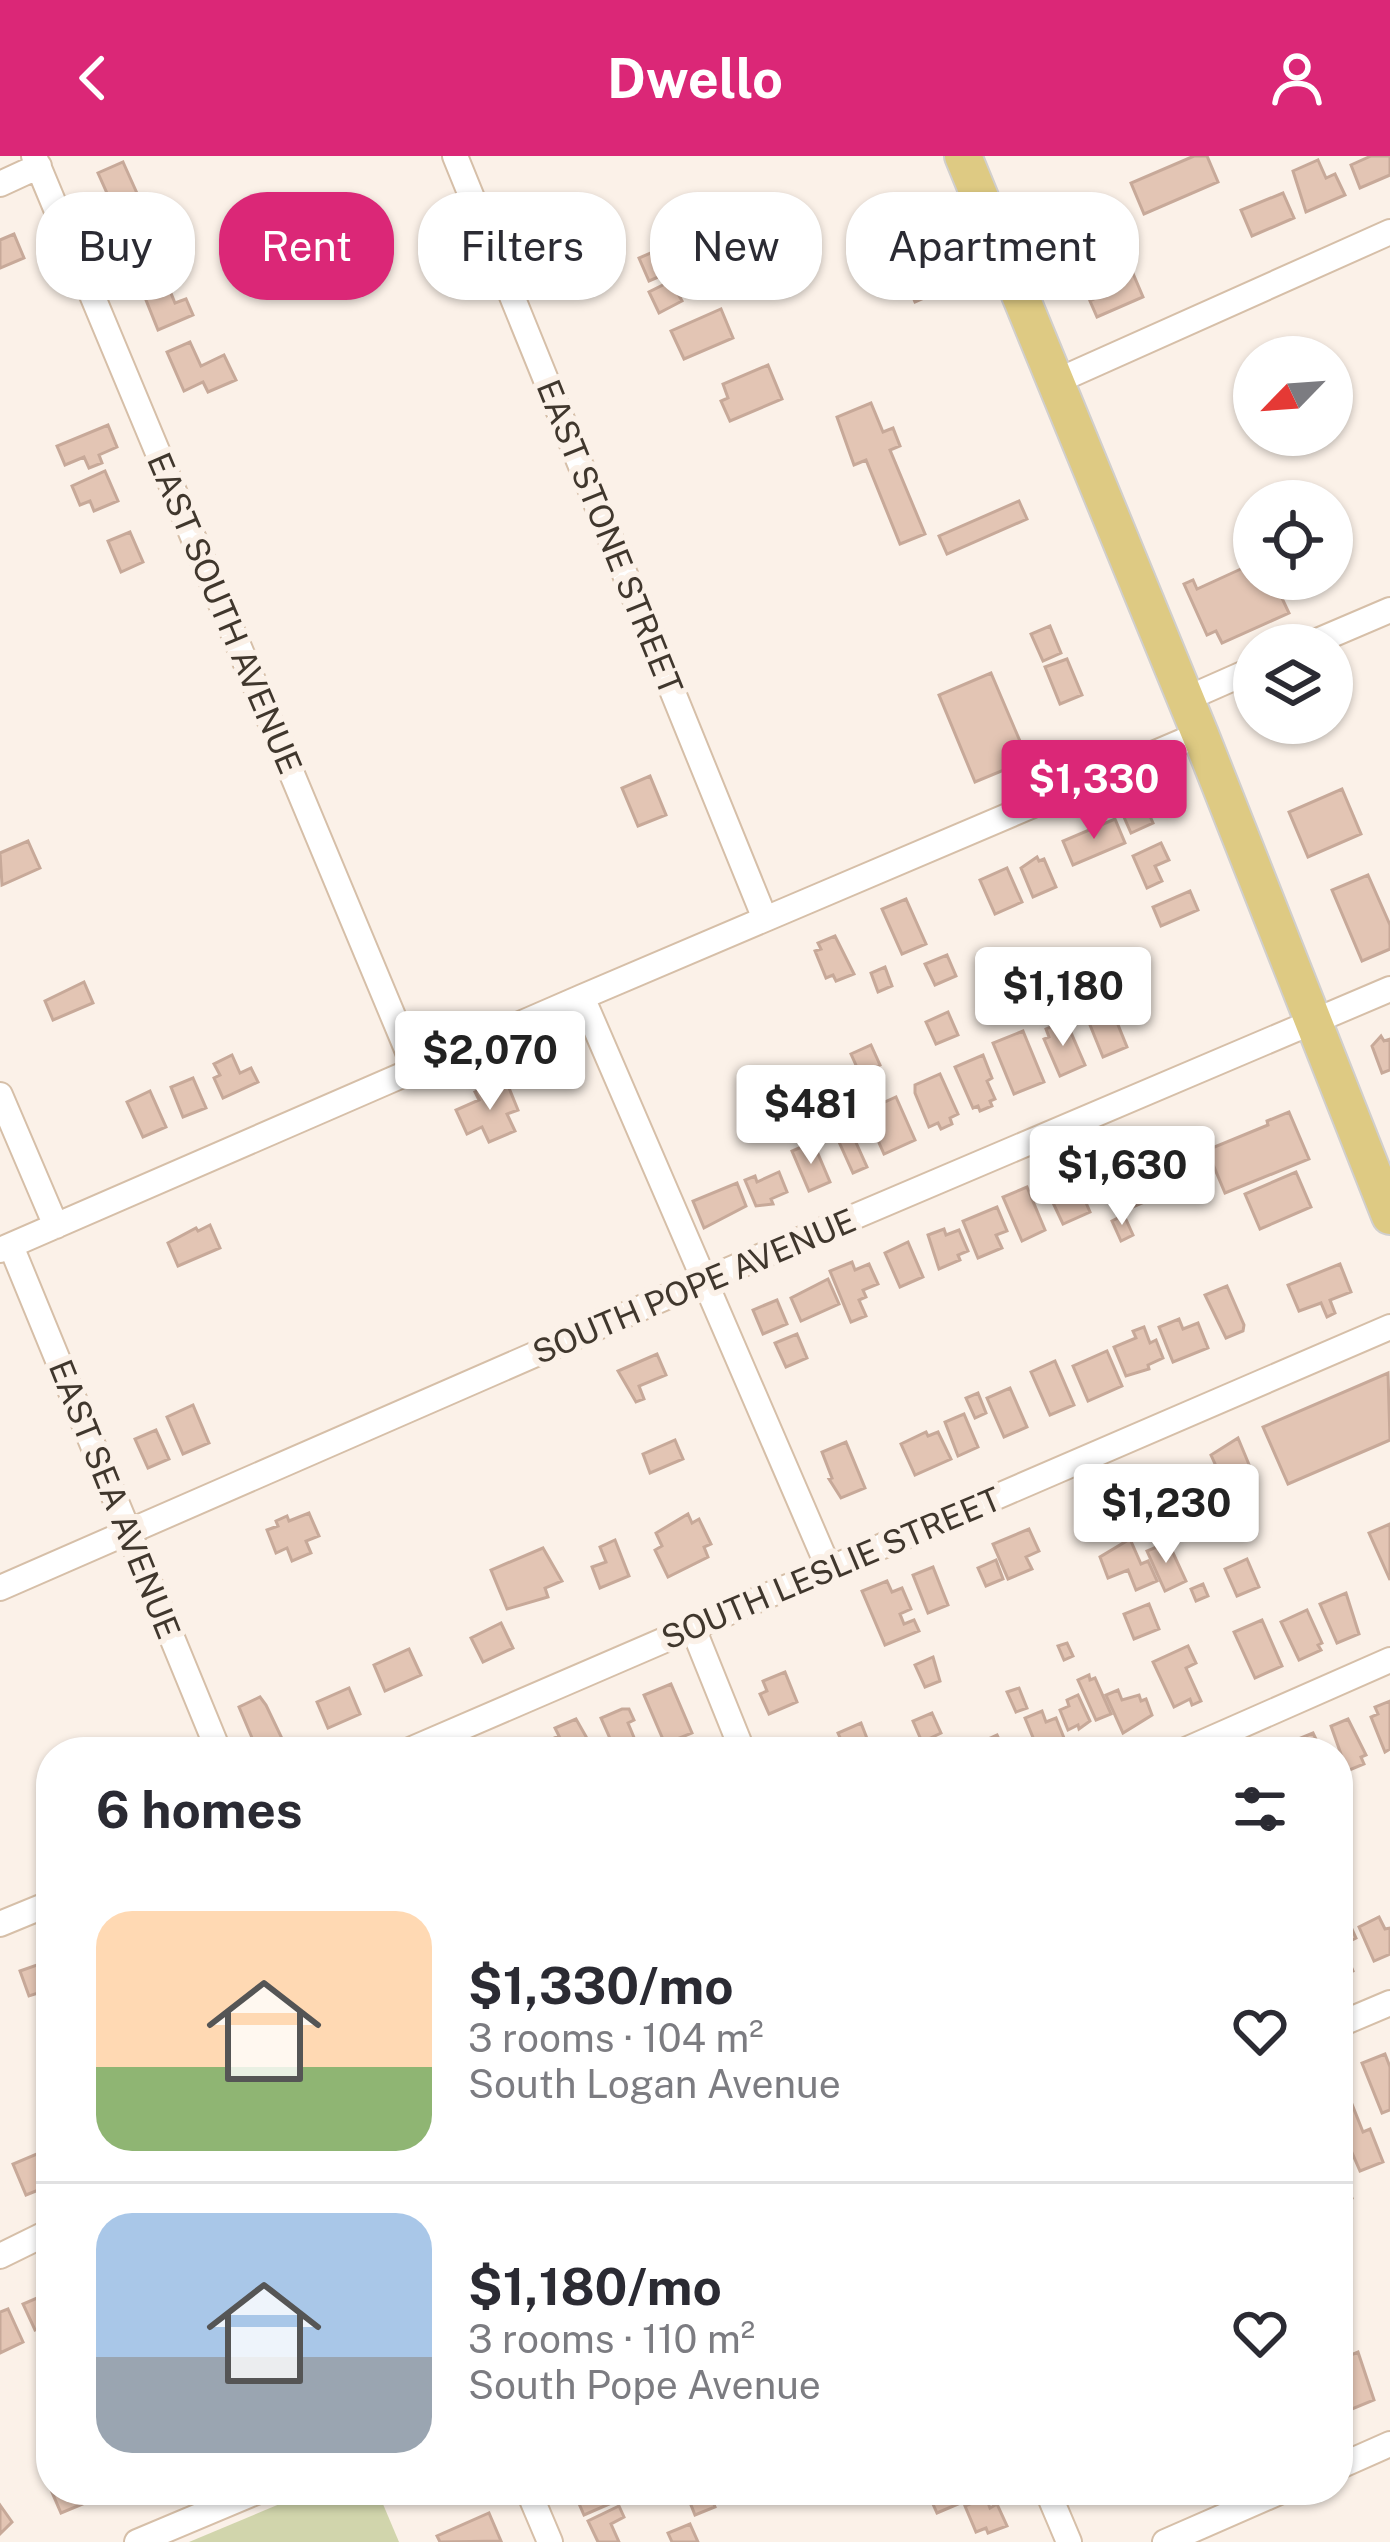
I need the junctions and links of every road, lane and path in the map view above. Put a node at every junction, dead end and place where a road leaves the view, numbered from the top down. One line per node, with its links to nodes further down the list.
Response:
1 (455, 156): 12 (street, EAST STONE STREET)
2 (963, 156): 6 (main road)
3 (36, 161): 4 (street); 16 (street, EAST SOUTH AVENUE)
4 (0, 184)
5 (1390, 232): 6 (street)
6 (1057, 381): 10 (main road)
7 (1390, 610): 8 (street)
8 (1353, 626)
9 (1233, 678): 10 (street)
10 (1186, 699): 11 (main road)
11 (1200, 734): 12 (street); 15 (main road)
12 (765, 919): 14 (street)
13 (1390, 989): 15 (street, SOUTH POPE AVENUE)
14 (582, 997): 16 (street); 21 (street)
15 (1314, 1022): 18 (main road); 21 (street, SOUTH POPE AVENUE)
16 (416, 1071): 19 (street)
17 (0, 1095): 19 (street)
18 (1390, 1216)
19 (56, 1226): 20 (street)
20 (5, 1248): 23 (street, EAST SEA AVENUE)
21 (704, 1280): 23 (street, SOUTH POPE AVENUE); 24 (street)
22 (1390, 1327): 24 (street, SOUTH LESLIE STREET)
23 (128, 1532): 25 (street, SOUTH POPE AVENUE); 28 (street, EAST SEA AVENUE)
24 (829, 1569): 26 (street, SOUTH LESLIE STREET)
25 (0, 1588)
26 (694, 1628): 29 (street, SOUTH LESLIE STREET); 30 (street)
27 (1390, 1660): 31 (street)
28 (213, 1737)
29 (440, 1737)
30 (737, 1737)
31 (1215, 1737)
32 (36, 1909): 33 (street)
33 (0, 1924)
34 (1390, 2002): 35 (street)
35 (1353, 2018)
36 (36, 2238): 37 (street)
37 (0, 2256)
38 (1390, 2444): 39 (street)
39 (1353, 2460)
40 (225, 2505): 44 (street)
41 (534, 2505): 45 (street)
42 (1053, 2505): 46 (street)
43 (1250, 2505): 47 (street)
44 (137, 2542)
45 (550, 2542)
46 (1069, 2542)
47 (1165, 2542)

